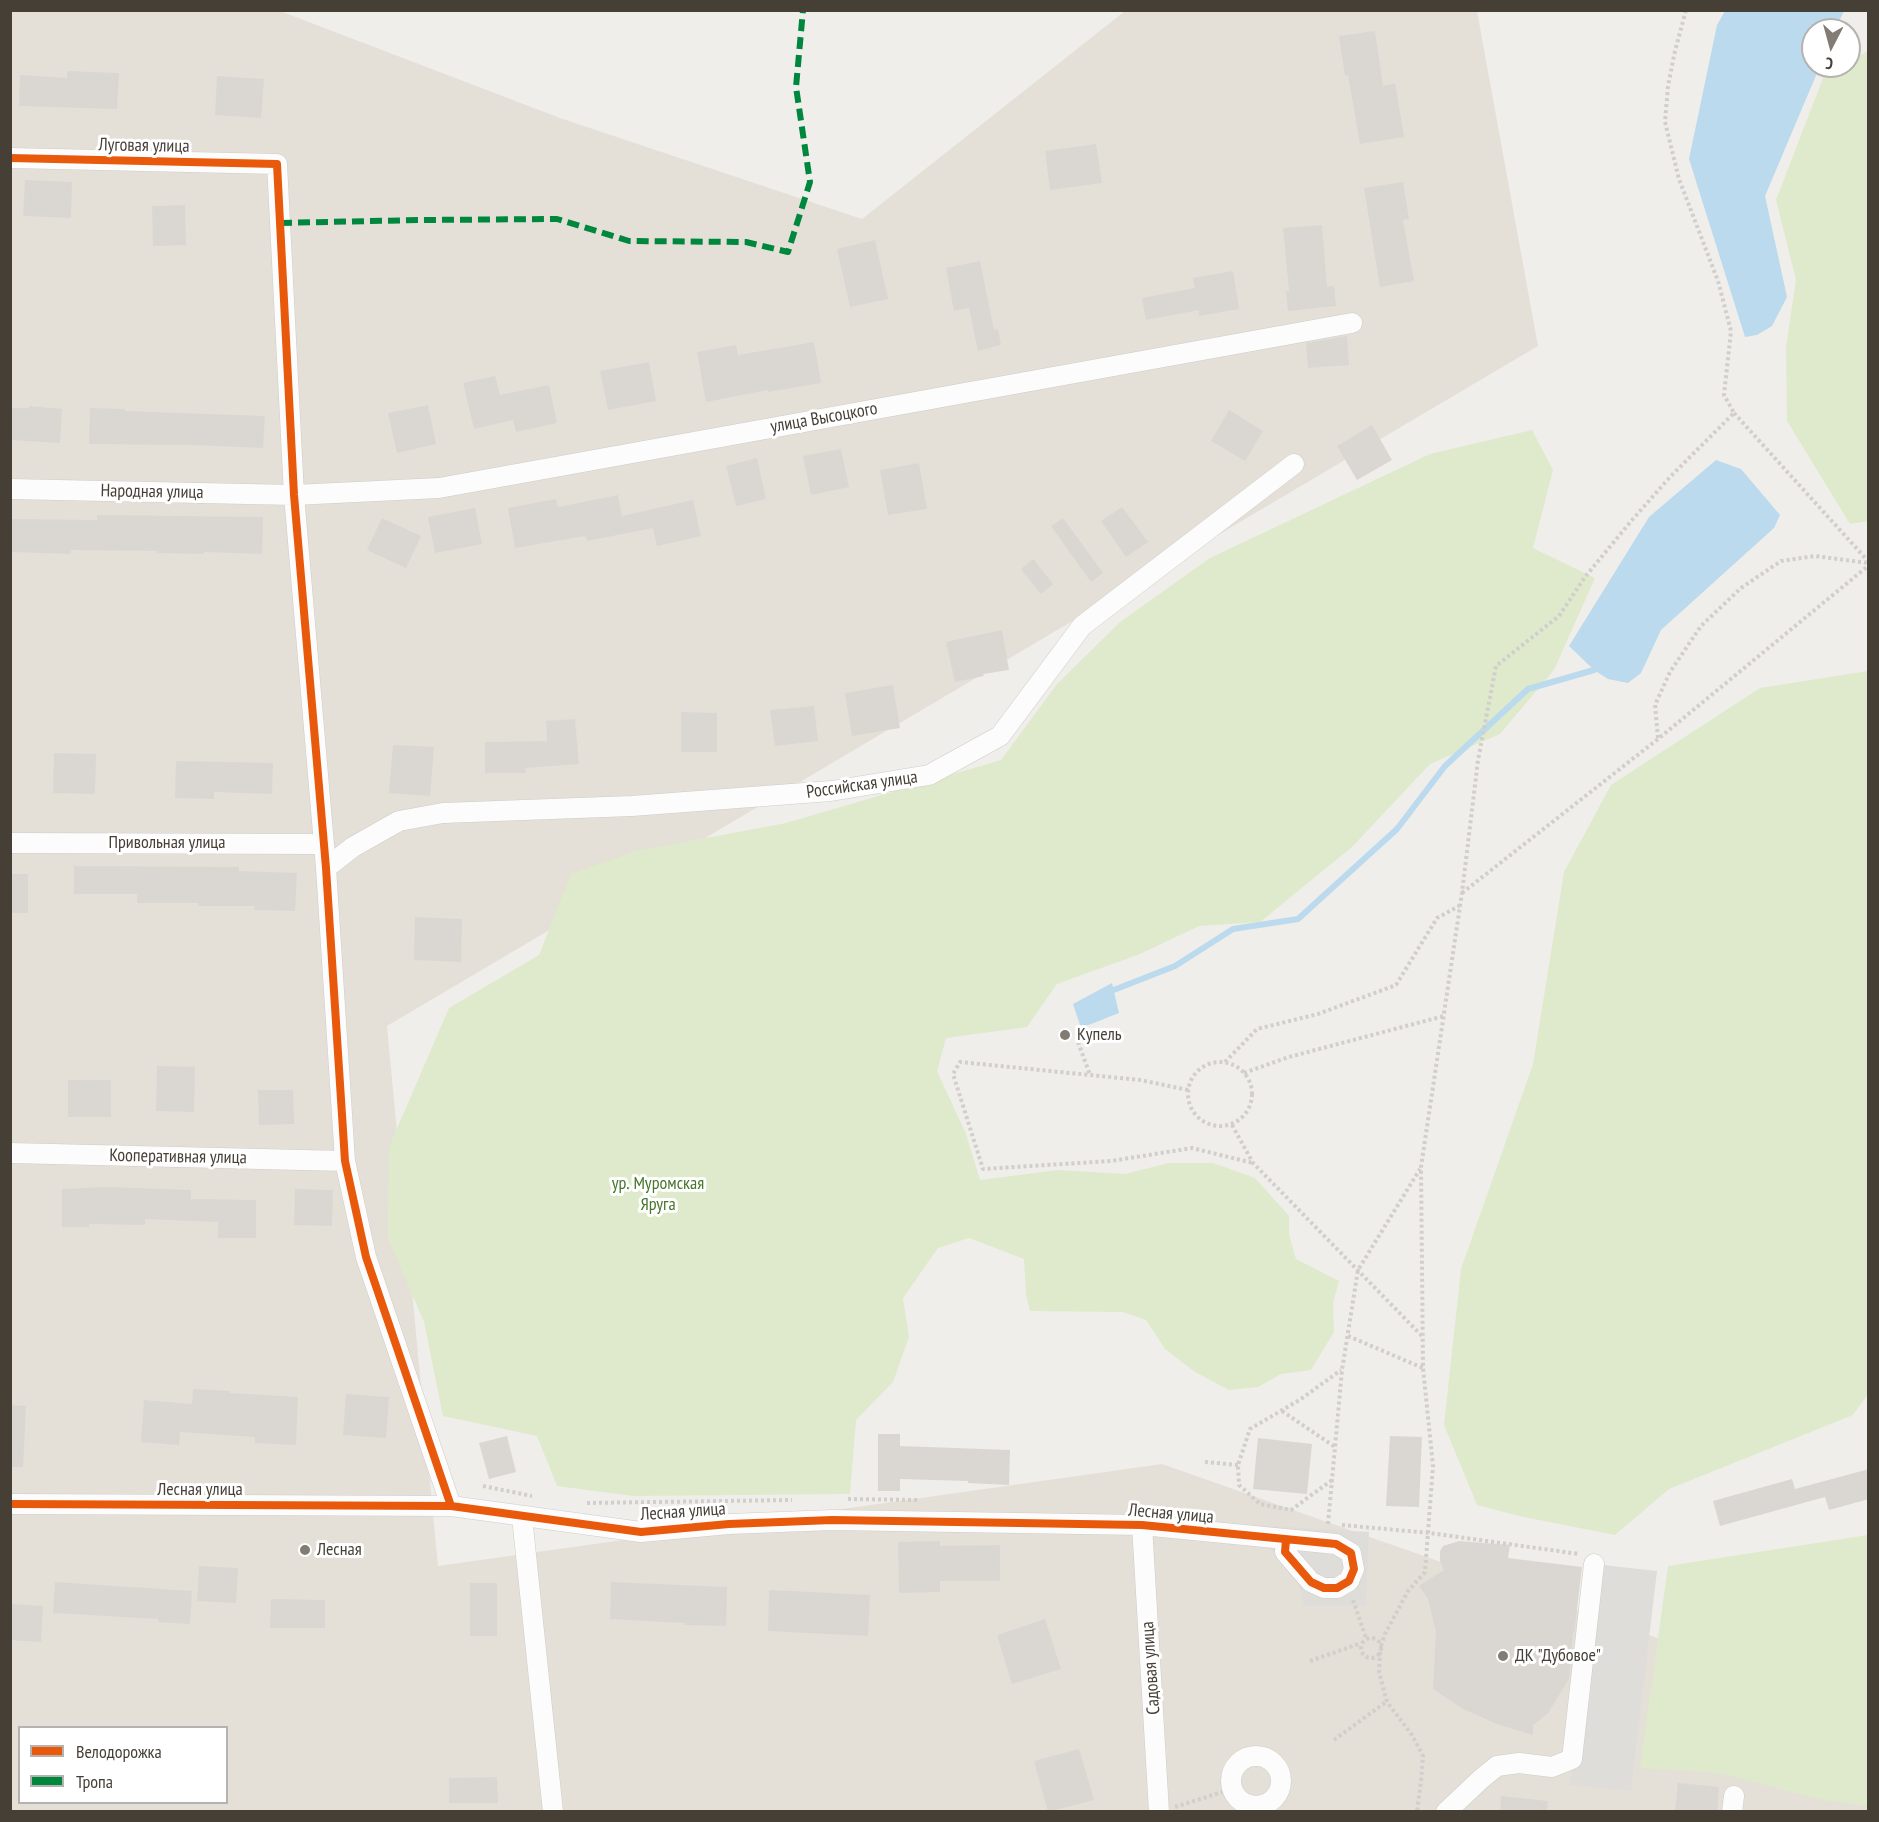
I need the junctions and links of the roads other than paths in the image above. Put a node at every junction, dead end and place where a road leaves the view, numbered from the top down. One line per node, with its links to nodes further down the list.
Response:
1 (10, 158): 5 (street, Луговая улица)
2 (1352, 322): 5 (street, улица Высоцкого)
3 (1294, 464): 8 (street, Российская улица)
4 (10, 489): 5 (street, Народная улица)
5 (294, 495): 7 (street)
6 (10, 843): 7 (street, Привольная улица)
7 (323, 844): 8 (street)
8 (326, 868): 10 (street)
9 (10, 1153): 10 (street, Кооперативная улица)
10 (345, 1161): 12 (street)
11 (10, 1504): 12 (street, Лесная улица)
12 (451, 1506): 13 (street, Лесная улица)
13 (522, 1517): 14 (street, Лесная улица); 18 (street)
14 (1142, 1525): 15 (street, Лесная улица); 17 (street, Садовая улица)
15 (1286, 1540)
16 (1594, 1564): 19 (street)
17 (1159, 1810)
18 (553, 1812)
19 (1446, 1812)

